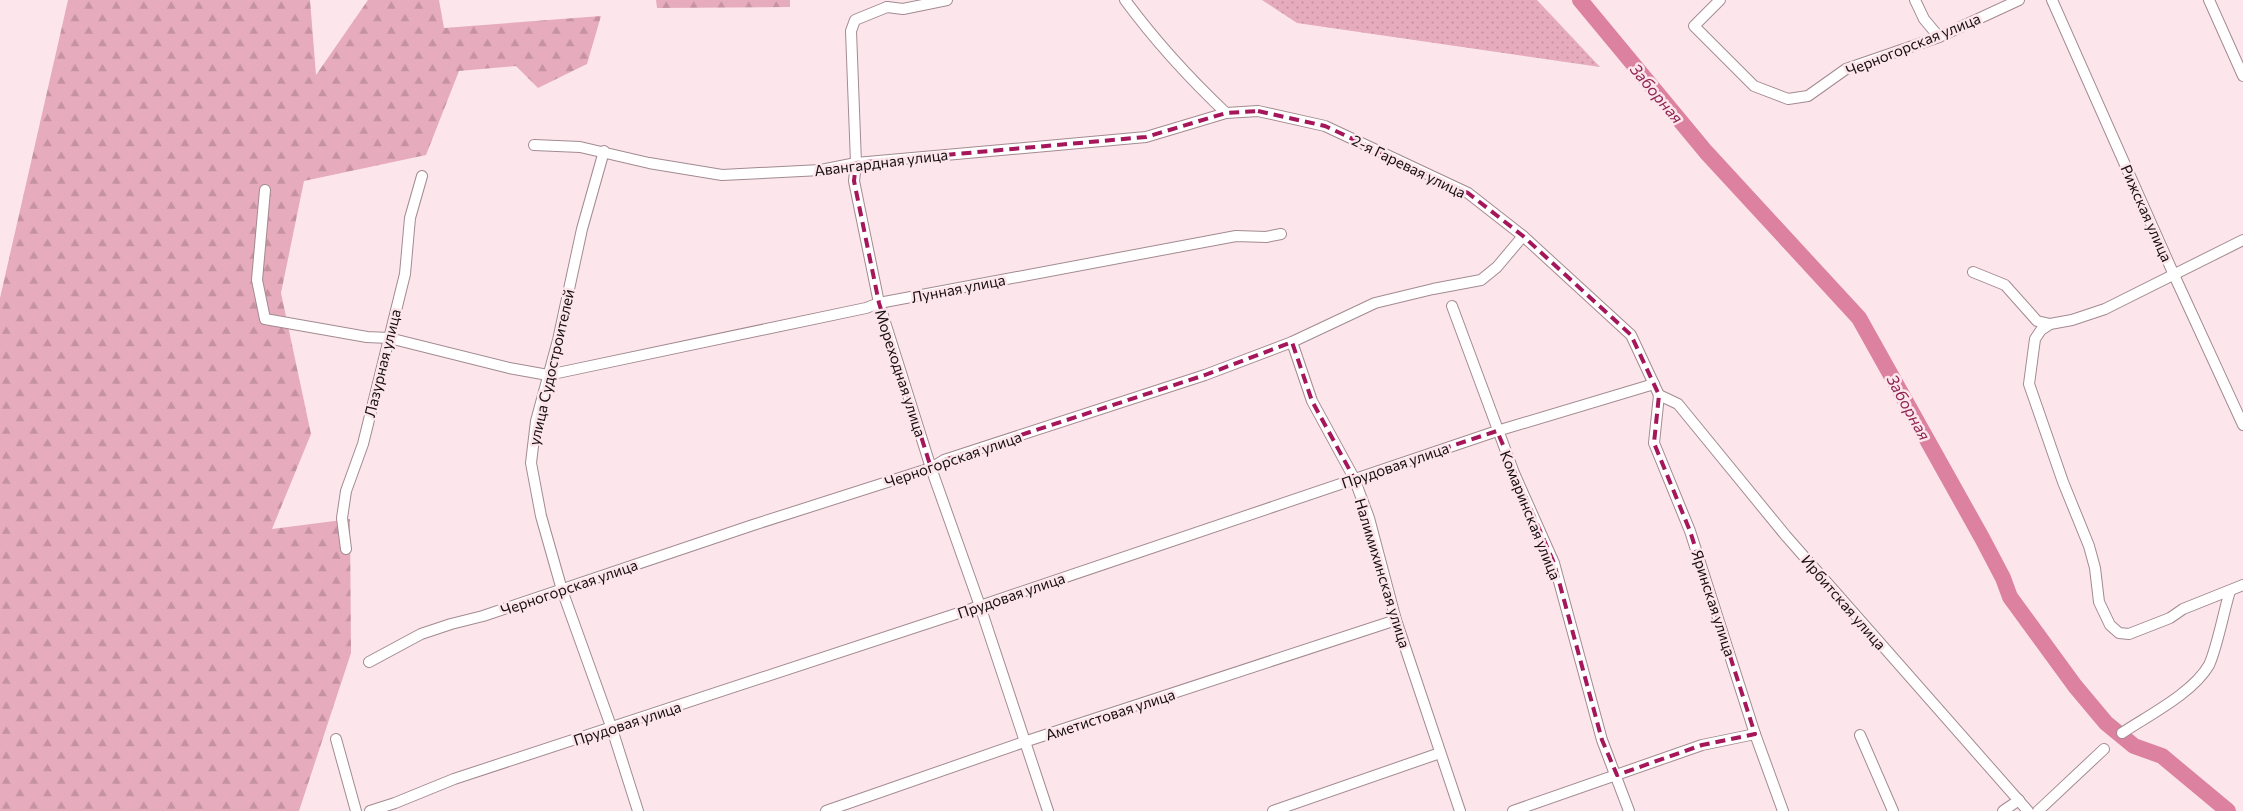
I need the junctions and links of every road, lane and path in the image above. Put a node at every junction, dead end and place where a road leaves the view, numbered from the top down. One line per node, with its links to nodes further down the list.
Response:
1 (948, 0): 8 (street)
2 (1125, 0): 11 (street)
3 (1720, 0): 9 (street, Черногорская улица)
4 (1915, 0): 9 (street)
5 (2019, 0): 9 (street, Черногорская улица)
6 (2052, 0): 21 (street, Рижская улица)
7 (2209, 0): 10 (street)
8 (887, 3): 14 (street, Мореходная улица)
9 (1939, 37)
10 (2243, 76)
11 (1226, 113): 14 (street, Авангардная улица); 18 (street, 2-я Гаревая улица)
12 (534, 145): 13 (street, Авангардная улица)
13 (604, 151): 14 (street, Авангардная улица); 27 (street, улица Судостроителей)
14 (856, 163): 22 (street, Мореходная улица)
15 (422, 176): 25 (street, Лазурная улица)
16 (265, 190): 25 (street)
17 (1281, 234): 22 (street, Лунная улица)
18 (1523, 236): 26 (street, Черногорская улица); 28 (street, 2-я Гаревая улица)
19 (2243, 240): 21 (street)
20 (1973, 272): 24 (street)
21 (2174, 276): 24 (street); 30 (street, Рижская улица)
22 (879, 303): 27 (street, Лунная улица); 32 (street, Мореходная улица)
23 (1452, 306): 31 (street, Комаринская улица)
24 (2050, 324): 37 (street)
25 (389, 338): 27 (street); 34 (street, Лазурная улица)
26 (1292, 342): 32 (street, Черногорская улица); 33 (street, Налимихинская улица)
27 (548, 375): 36 (street, улица Судостроителей)
28 (1654, 384): 29 (street, 2-я Гаревая улица); 31 (street, Прудовая улица)
29 (1659, 395): 43 (street, Яринская улица); 50 (street, Ирбитская улица)
30 (2243, 425)
31 (1497, 430): 33 (street, Прудовая улица); 49 (street, Комаринская улица)
32 (931, 468): 36 (street, Черногорская улица); 38 (street, Мореходная улица)
33 (1354, 478): 38 (street, Прудовая улица); 39 (street, Налимихинская улица)
34 (346, 549)
35 (2243, 585): 37 (street)
36 (562, 590): 40 (street, Черногорская улица); 41 (street, улица Судостроителей)
37 (2230, 591): 42 (street)
38 (980, 606): 41 (street, Прудовая улица); 46 (street, Мореходная улица)
39 (1396, 620): 46 (street, Аметистовая улица); 48 (street, Налимихинская улица)
40 (369, 662)
41 (612, 729): 52 (street, Прудовая улица); 53 (street, улица Судостроителей)
42 (2122, 733)
43 (1755, 734): 49 (street); 60 (street, Яринская улица)
44 (1860, 735): 61 (street)
45 (336, 740): 51 (street)
46 (1024, 742): 54 (street, Аметистовая улица); 55 (street, Мореходная улица)
47 (2104, 749): 64 (street)
48 (1440, 753): 56 (street); 57 (street, Налимихинская улица)
49 (1617, 775): 58 (street); 59 (street, Комаринская улица)
50 (2019, 800): 62 (street); 63 (street, Ирбитская улица)
51 (356, 811)
52 (370, 811)
53 (638, 811)
54 (826, 811)
55 (1048, 811)
56 (1273, 811)
57 (1460, 811)
58 (1513, 811)
59 (1629, 811)
60 (1782, 811)
61 (1892, 811)
62 (2003, 811)
63 (2028, 811)
64 (2038, 811)

